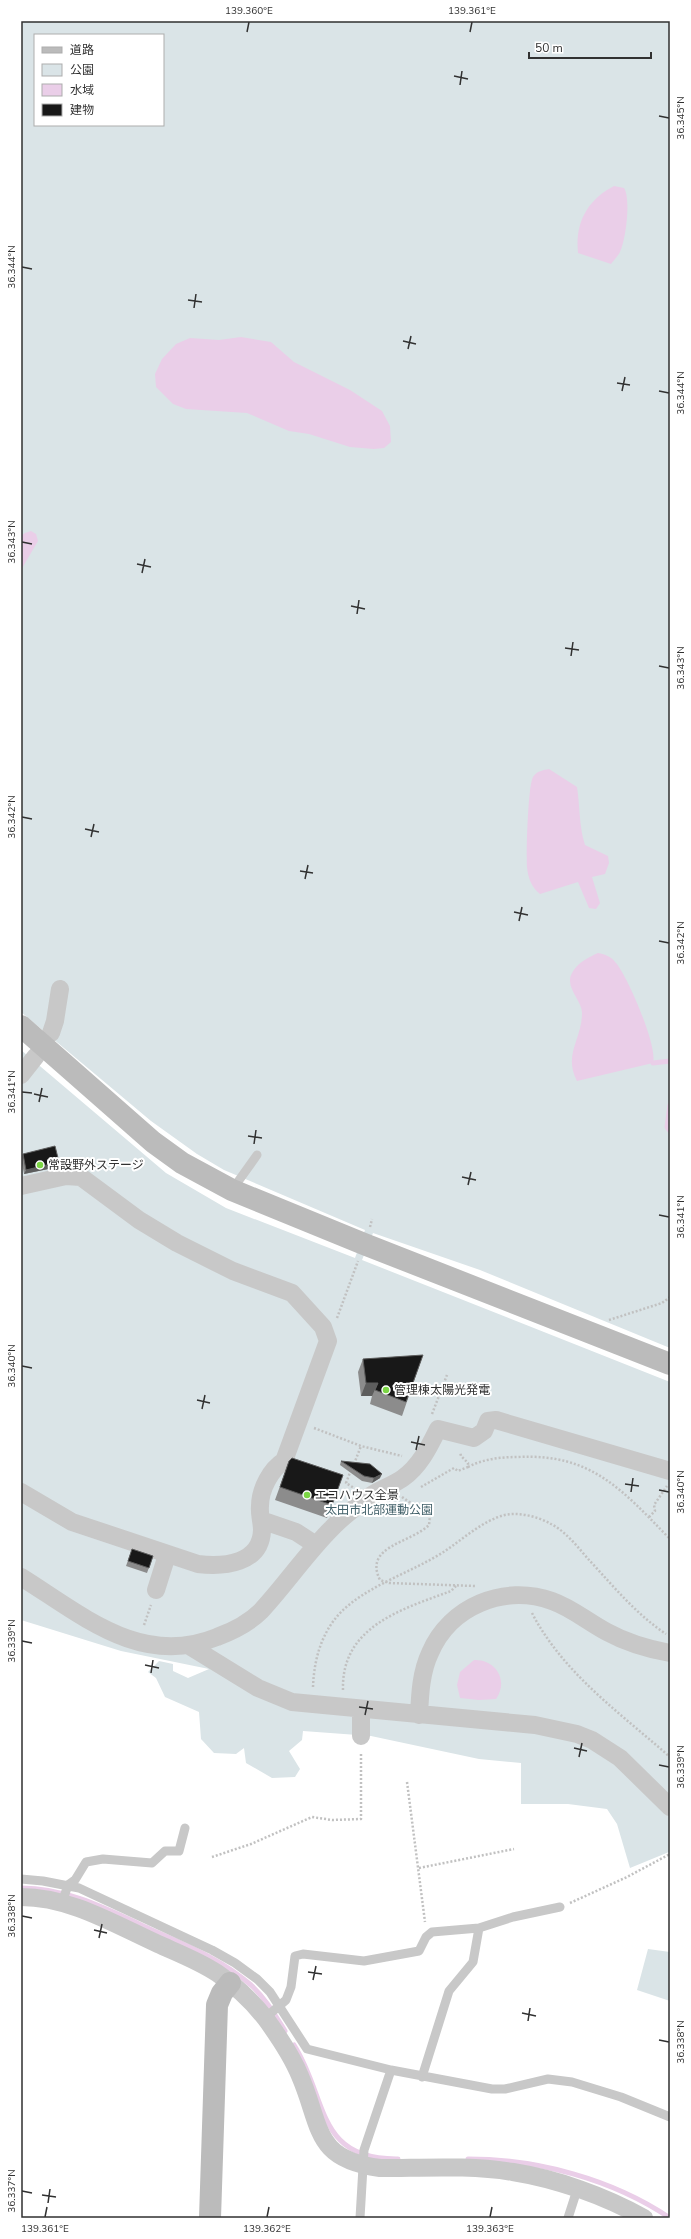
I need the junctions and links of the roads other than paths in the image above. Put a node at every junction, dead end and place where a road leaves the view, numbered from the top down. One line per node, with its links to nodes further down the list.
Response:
1 (60, 989): 3 (street)
2 (21, 1026): 6 (street)
3 (50, 1033)
4 (257, 1155): 6 (lane)
5 (21, 1186): 10 (street)
6 (232, 1190): 7 (street)
7 (670, 1364)
8 (669, 1476): 11 (street)
9 (21, 1492): 12 (street)
10 (261, 1520): 11 (street); 12 (street)
11 (316, 1545): 15 (street)
12 (167, 1555): 14 (street)
13 (21, 1577): 15 (street)
14 (156, 1590)
15 (188, 1645): 17 (street)
16 (670, 1653): 18 (street)
17 (353, 1709): 18 (street); 19 (street)
18 (419, 1715): 20 (street)
19 (360, 1736)
20 (670, 1807)
21 (185, 1828): 23 (lane)
22 (21, 1879): 23 (lane)
23 (68, 1885): 25 (lane); 29 (lane)
24 (21, 1897): 25 (street)
25 (62, 1903): 28 (street)
26 (560, 1907): 27 (lane)
27 (479, 1928): 29 (lane); 32 (lane)
28 (230, 1983): 30 (street); 36 (street)
29 (280, 2006): 30 (lane); 31 (lane)
30 (265, 2018): 34 (street)
31 (391, 2070): 32 (lane); 34 (lane)
32 (422, 2077): 33 (lane)
33 (670, 2117)
34 (363, 2158): 35 (street); 37 (lane)
35 (577, 2190): 38 (lane); 39 (street)
36 (210, 2218)
37 (360, 2218)
38 (568, 2218)
39 (644, 2218)

